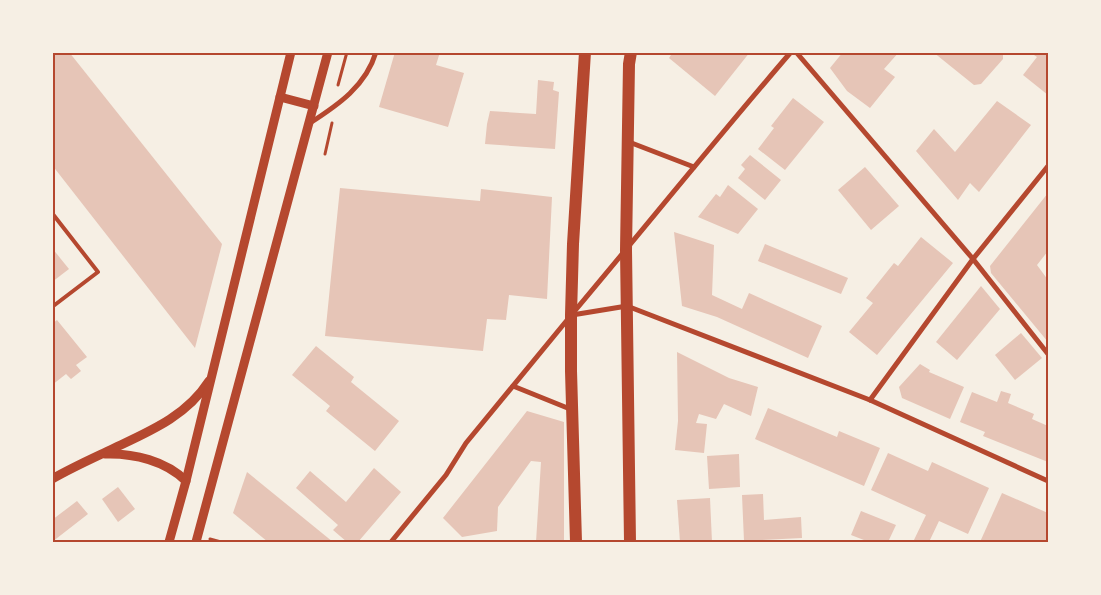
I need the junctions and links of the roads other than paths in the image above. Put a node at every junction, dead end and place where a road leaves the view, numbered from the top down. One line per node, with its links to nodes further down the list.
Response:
1 (291, 52): 8 (street)
2 (328, 52): 9 (street)
3 (376, 52): 10 (street)
4 (585, 52): 19 (main road)
5 (631, 52): 11 (main road)
6 (791, 52): 13 (street)
7 (796, 52): 16 (street)
8 (280, 97): 9 (street); 21 (street)
9 (314, 106): 10 (street)
10 (309, 123): 30 (street)
11 (628, 142): 13 (street); 15 (main road)
12 (1048, 166): 16 (street)
13 (694, 167): 15 (street)
14 (52, 213): 18 (lane)
15 (626, 250): 17 (main road); 19 (street)
16 (973, 259): 20 (street); 23 (street)
17 (627, 306): 19 (street); 23 (street); 33 (main road)
18 (52, 307)
19 (571, 315): 22 (street); 24 (main road)
20 (1048, 354)
21 (214, 372): 25 (street); 27 (street)
22 (513, 386): 24 (street); 31 (street)
23 (870, 400): 28 (street)
24 (572, 410): 32 (main road)
25 (99, 455): 26 (street); 27 (street)
26 (52, 479)
27 (186, 481): 29 (street)
28 (1048, 481)
29 (169, 542)
30 (196, 542)
31 (391, 542)
32 (576, 542)
33 (630, 542)

